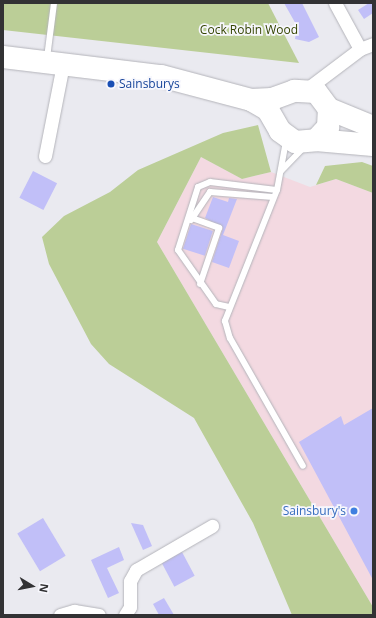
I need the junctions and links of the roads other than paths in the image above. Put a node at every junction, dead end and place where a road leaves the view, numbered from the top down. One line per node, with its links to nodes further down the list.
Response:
1 (54, 3): 6 (lane)
2 (335, 3): 4 (street)
3 (373, 44): 4 (street)
4 (360, 49): 8 (street)
5 (3, 57): 6 (highway)
6 (55, 63): 9 (highway); 13 (street)
7 (286, 96): 8 (highway); 9 (highway); 11 (highway)
8 (320, 99): 10 (highway); 11 (highway)
9 (250, 100): 11 (highway)
10 (373, 127)
11 (297, 135): 12 (highway); 14 (lane); 14 (lane)
12 (373, 145)
13 (45, 156)
14 (281, 171): 15 (lane)
15 (277, 190): 16 (lane); 18 (lane)
16 (273, 197): 17 (lane); 20 (lane)
17 (192, 218): 18 (lane); 19 (lane)
18 (188, 225): 19 (lane)
19 (200, 284): 20 (lane)
20 (229, 307): 21 (lane)
21 (303, 466)
22 (212, 526): 23 (street)
23 (127, 614)
24 (60, 615): 25 (street)
25 (98, 615)

